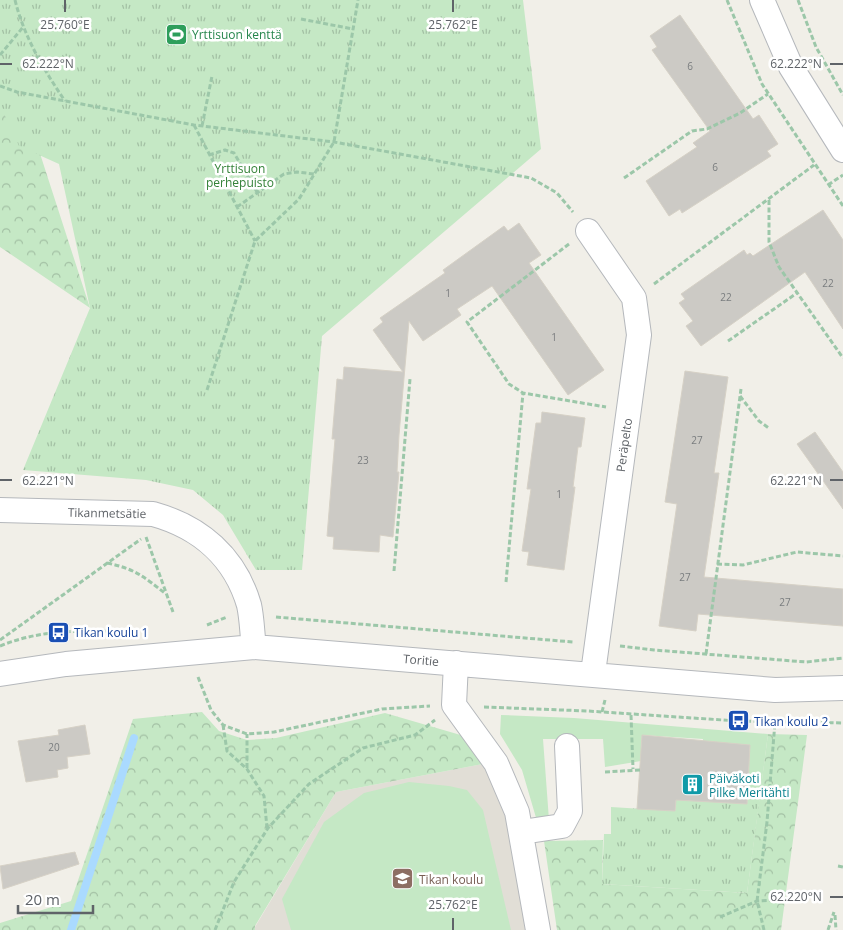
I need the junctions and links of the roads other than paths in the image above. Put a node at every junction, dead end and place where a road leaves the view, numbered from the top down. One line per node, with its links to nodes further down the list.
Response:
1 (762, 0): 2 (street)
2 (836, 126): 3 (street)
3 (843, 150)
4 (588, 230): 8 (street, Peräpelto)
5 (0, 510): 6 (street, Tikanmetsätie)
6 (254, 647): 7 (street, Toritie); 9 (street, Toritie)
7 (456, 663): 8 (street, Toritie); 12 (street)
8 (593, 673): 10 (street, Toritie)
9 (0, 674)
10 (843, 688)
11 (567, 746): 12 (street)
12 (522, 832): 13 (street)
13 (538, 930)

